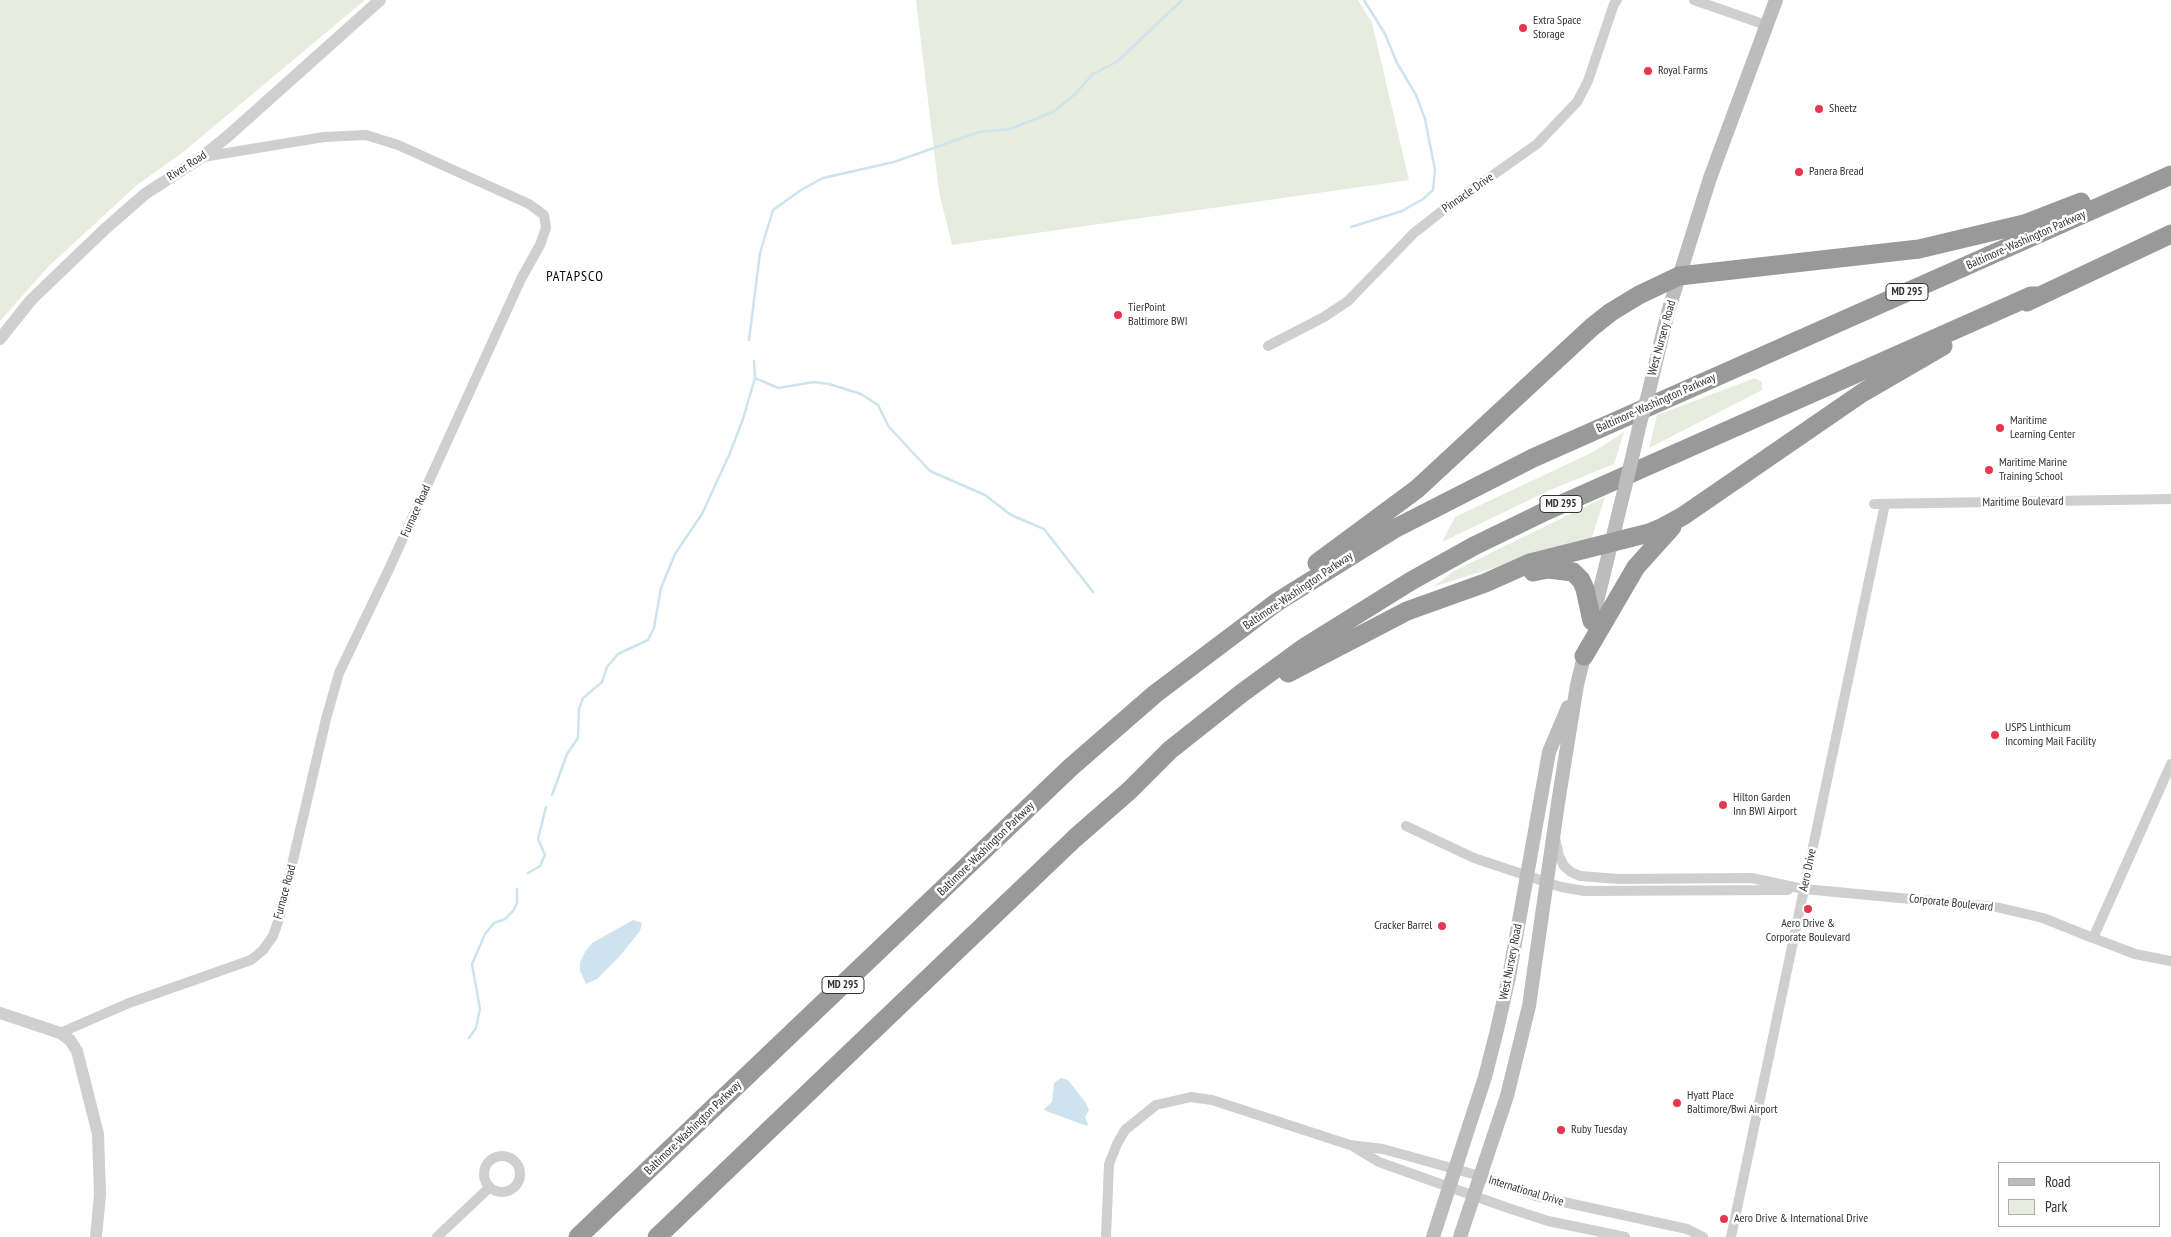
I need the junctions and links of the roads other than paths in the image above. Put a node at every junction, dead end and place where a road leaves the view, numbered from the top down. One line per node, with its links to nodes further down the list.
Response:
1 (380, 0): 6 (street, River Road)
2 (1617, 0): 13 (street, Pinnacle Drive)
3 (1694, 0): 5 (street)
4 (1776, 0): 5 (main road, West Nursery Road)
5 (1766, 25): 10 (main road, West Nursery Road)
6 (202, 157): 12 (street, River Road); 35 (street, Furnace Road)
7 (2171, 168): 10 (highway)
8 (2171, 175): 23 (highway, Baltimore-Washington Parkway / MD 295)
9 (2171, 234): 11 (highway, MD 295)
10 (1679, 276): 18 (main road, West Nursery Road, bridge); 23 (highway)
11 (2038, 296): 17 (highway); 26 (highway, MD 295)
12 (0, 339)
13 (1268, 346)
14 (2171, 499): 16 (street, Maritime Boulevard)
15 (1874, 504): 16 (street, Maritime Boulevard)
16 (1886, 504): 31 (street, Aero Drive)
17 (1683, 516): 18 (highway); 21 (highway)
18 (1611, 543): 19 (highway); 20 (main road, West Nursery Road)
19 (1485, 583): 20 (highway); 26 (highway)
20 (1592, 621): 21 (main road, West Nursery Road)
21 (1584, 656): 22 (main road, West Nursery Road)
22 (1577, 685): 24 (main road, West Nursery Road); 28 (main road, West Nursery Road)
23 (1155, 694): 42 (highway, Baltimore-Washington Parkway / MD 295)
24 (1549, 752): 29 (main road, West Nursery Road); 30 (main road)
25 (2171, 764): 32 (street)
26 (1130, 790): 47 (highway, MD 295)
27 (1406, 826): 29 (street, Corporate Boulevard)
28 (1554, 836): 30 (main road, West Nursery Road); 31 (street, Corporate Boulevard)
29 (1527, 874): 30 (street, Corporate Boulevard); 37 (main road, West Nursery Road)
30 (1548, 882): 31 (street, Corporate Boulevard); 38 (main road, West Nursery Road)
31 (1804, 889): 32 (street, Corporate Boulevard); 53 (street, Aero Drive)
32 (2093, 938): 33 (street, Corporate Boulevard)
33 (2171, 961)
34 (0, 1012): 35 (street)
35 (60, 1033): 43 (street)
36 (1350, 1145): 37 (street, International Drive); 40 (street, International Drive); 48 (street, International Drive)
37 (1455, 1170): 38 (street, International Drive); 40 (main road, West Nursery Road)
38 (1480, 1176): 41 (main road, West Nursery Road); 52 (street, International Drive)
39 (490, 1187): 44 (street)
40 (1449, 1188): 41 (street, International Drive); 49 (main road, West Nursery Road)
41 (1473, 1196): 50 (main road, West Nursery Road); 51 (street, International Drive)
42 (602, 1214): 45 (highway, Baltimore-Washington Parkway / MD 295); 46 (highway)
43 (96, 1237)
44 (437, 1237)
45 (578, 1237)
46 (585, 1237)
47 (657, 1237)
48 (1106, 1237)
49 (1433, 1237)
50 (1460, 1237)
51 (1625, 1237)
52 (1703, 1237)
53 (1731, 1237)

